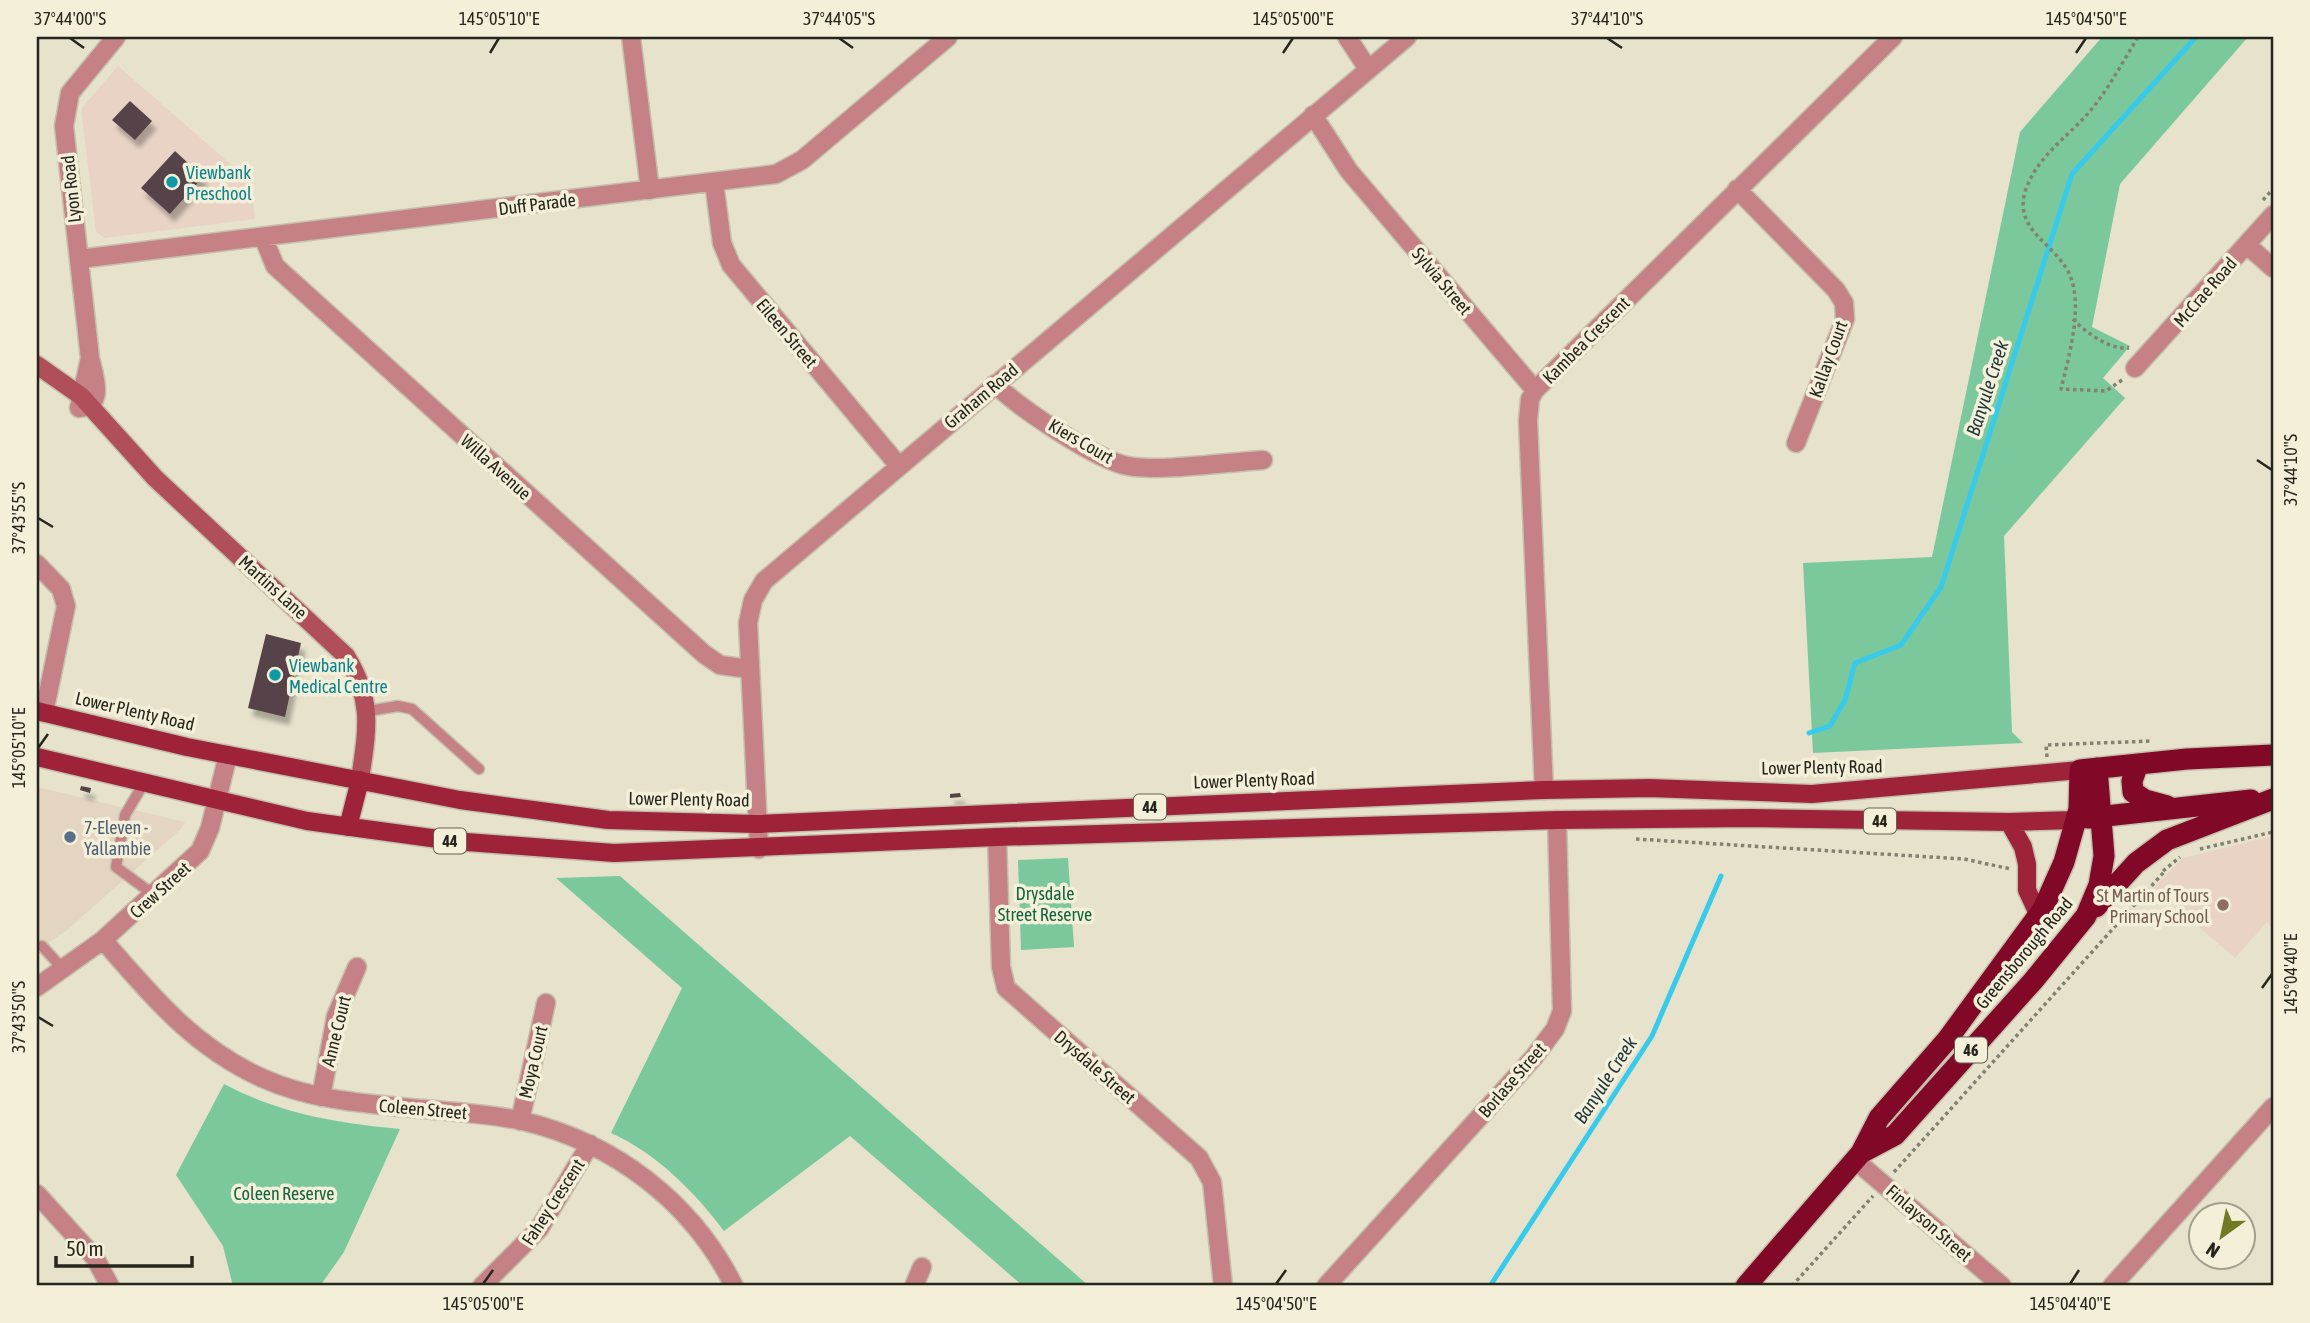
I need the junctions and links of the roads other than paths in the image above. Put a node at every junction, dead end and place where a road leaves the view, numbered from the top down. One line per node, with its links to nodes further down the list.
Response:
1 (116, 37): 16 (street, Lyon Road)
2 (631, 37): 11 (street)
3 (948, 37): 10 (street, Duff Parade)
4 (1347, 37): 8 (street)
5 (1353, 37): 8 (street)
6 (1406, 37): 8 (street, Graham Road)
7 (1894, 37): 12 (street, Kambea Crescent)
8 (1373, 65): 9 (street, Graham Road)
9 (1306, 121): 21 (street, Graham Road); 22 (street, Sylvia Street)
10 (714, 181): 11 (street, Duff Parade); 26 (street, Eileen Street)
11 (650, 190): 14 (street, Duff Parade)
12 (1737, 190): 22 (street, Kambea Crescent); 24 (street, Kallay Court)
13 (2265, 211): 15 (street, McCrae Road)
14 (264, 239): 16 (street, Duff Parade); 28 (street, Willa Avenue)
15 (2247, 245): 17 (street); 19 (street, McCrae Road)
16 (79, 259): 23 (street, Lyon Road)
17 (2273, 268)
18 (37, 365): 23 (street, Martins Lane)
19 (2135, 368)
20 (37, 378): 23 (street, Martins Lane)
21 (995, 384): 25 (street, Kiers Court); 26 (street, Graham Road)
22 (1535, 390): 39 (street, Kambea Crescent)
23 (83, 403): 29 (street, Martins Lane)
24 (1796, 443)
25 (1263, 460)
26 (899, 466): 28 (street, Graham Road)
27 (37, 564): 30 (street)
28 (749, 669): 47 (street, Graham Road)
29 (368, 711): 35 (lane); 37 (street, Martins Lane)
30 (40, 712): 31 (main road, Lower Plenty Road / 44)
31 (228, 755): 37 (main road, Lower Plenty Road / 44); 41 (street, Crew Street)
32 (2273, 755): 34 (highway, Lower Plenty Road / 44)
33 (37, 757): 38 (main road, 44)
34 (2138, 764): 36 (highway, Lower Plenty Road / 44); 42 (highway)
35 (479, 769)
36 (2089, 769): 39 (main road, Lower Plenty Road / 44); 43 (highway, Greensborough Road / 46); 45 (highway, Greensborough Road / 46)
37 (360, 780): 47 (main road, Lower Plenty Road / 44); 48 (main road)
38 (144, 783): 41 (main road, 44); 51 (lane)
39 (1544, 790): 47 (main road, Lower Plenty Road / 44)
40 (2273, 799): 42 (highway, 44); 53 (highway, 46)
41 (216, 802): 48 (main road, 44); 51 (street, Crew Street)
42 (2172, 807): 43 (highway, 44)
43 (2101, 817): 45 (highway, 44); 53 (highway, Greensborough Road / 46)
44 (1557, 820): 46 (main road, 44); 49 (main road, 44); 72 (street, Borlase Street)
45 (2076, 820): 46 (main road, 44); 52 (highway, Greensborough Road / 46)
46 (2009, 822): 52 (main road)
47 (756, 824): 50 (street, Graham Road)
48 (348, 827): 50 (main road, 44)
49 (997, 837): 50 (main road, 44); 71 (street, Drysdale Street)
50 (759, 849)
51 (155, 895): 54 (street, Crew Street)
52 (2039, 916): 64 (highway, Greensborough Road / 46)
53 (2071, 935): 64 (highway, Greensborough Road / 46)
54 (103, 940): 57 (street, Crew Street); 60 (street, Coleen Street)
55 (42, 946): 57 (lane)
56 (357, 967): 60 (street, Anne Court)
57 (63, 969): 58 (street, Crew Street)
58 (37, 987)
59 (546, 1003): 62 (street, Moya Court)
60 (321, 1097): 62 (street, Coleen Street)
61 (2273, 1107): 75 (street)
62 (520, 1121): 63 (street, Coleen Street)
63 (590, 1144): 68 (street, Fahey Crescent); 69 (street, Coleen Street)
64 (1858, 1156): 73 (highway, Greensborough Road / 46); 74 (street, Finlayson Street)
65 (37, 1194): 67 (street)
66 (922, 1267): 70 (street)
67 (110, 1286)
68 (482, 1286)
69 (734, 1286)
70 (914, 1286)
71 (1223, 1286)
72 (1326, 1286)
73 (1746, 1286)
74 (2002, 1286)
75 (2112, 1286)

